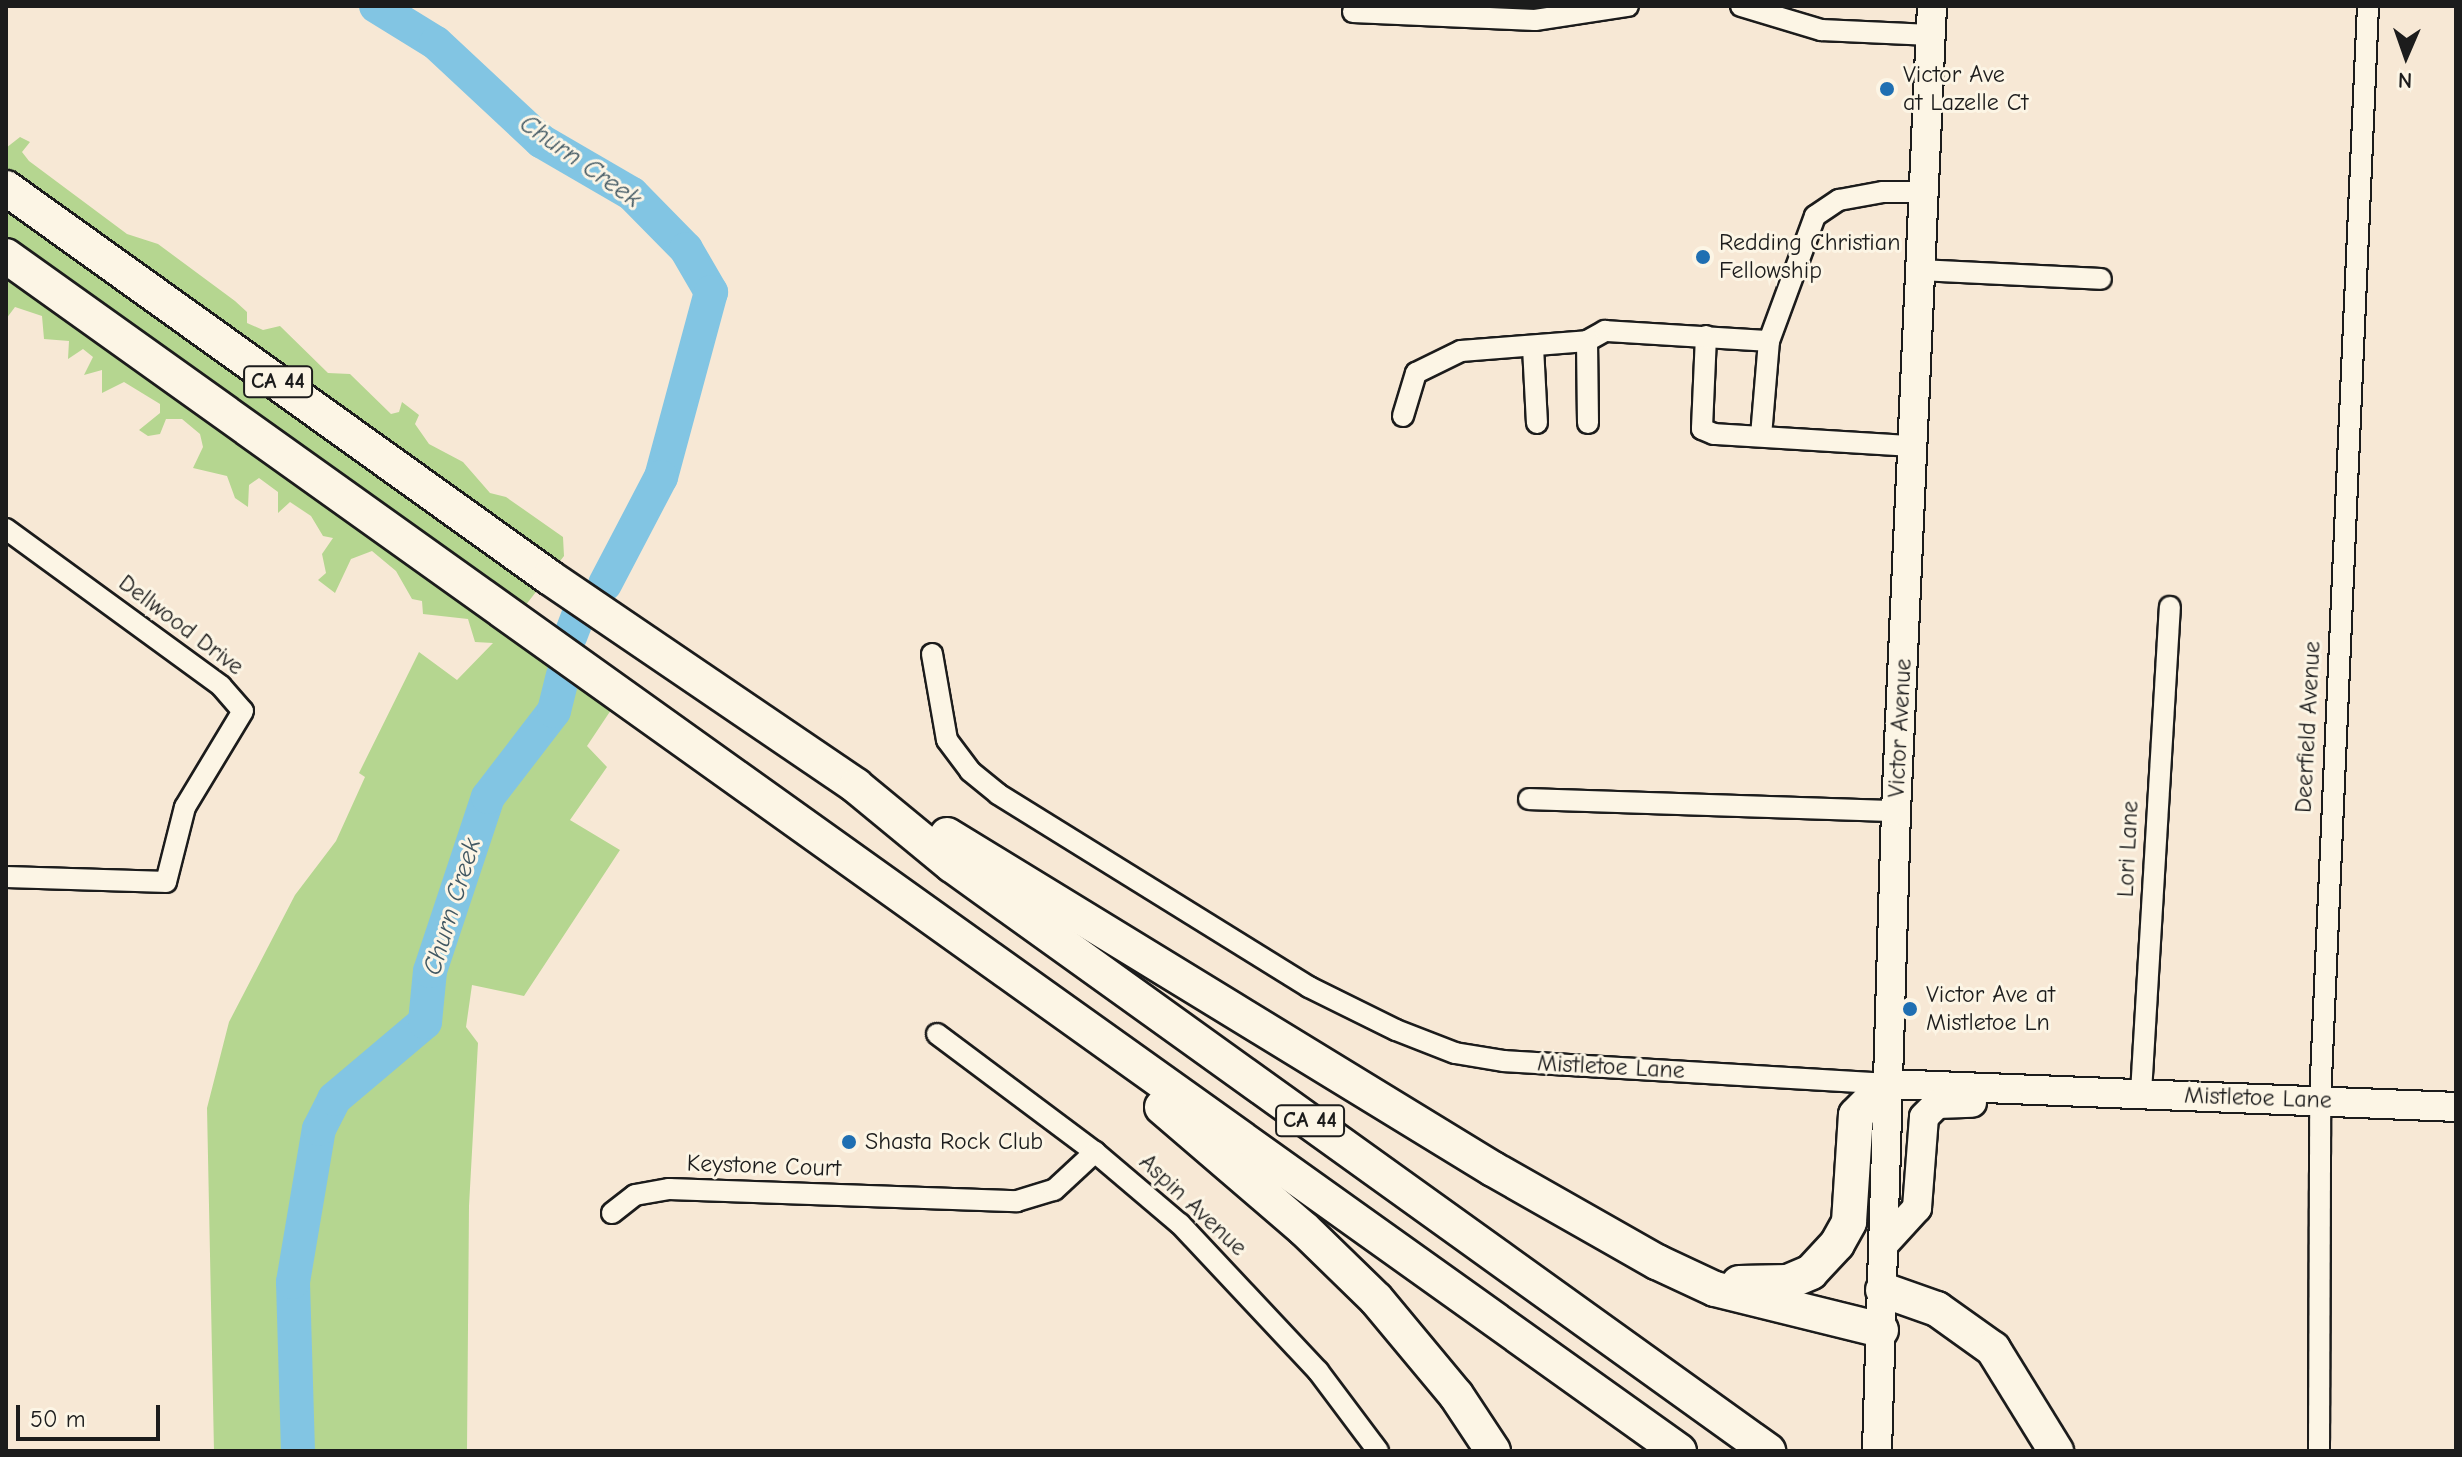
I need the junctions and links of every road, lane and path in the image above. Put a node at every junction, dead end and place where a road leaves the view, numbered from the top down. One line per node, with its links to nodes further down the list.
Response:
1 (1628, 6): 5 (street)
2 (1741, 6): 6 (street)
3 (1932, 6): 6 (main road, Victor Avenue)
4 (2368, 6): 33 (street, Deerfield Avenue)
5 (1353, 12)
6 (1931, 35): 8 (main road, Victor Avenue)
7 (6, 188): 24 (highway, CA 44)
8 (1923, 192): 10 (main road, Victor Avenue); 14 (street)
9 (6, 256): 28 (highway, CA 44)
10 (1919, 270): 11 (street); 20 (main road, Victor Avenue)
11 (2101, 279)
12 (1706, 336): 13 (street); 14 (street); 19 (street)
13 (1587, 341): 15 (street); 18 (street)
14 (1769, 341): 19 (street)
15 (1533, 347): 16 (street); 17 (street)
16 (1403, 416)
17 (1537, 423)
18 (1588, 423)
19 (1761, 436): 20 (street)
20 (1911, 446): 26 (main road, Victor Avenue)
21 (6, 529): 27 (street, Dellwood Drive)
22 (2170, 607): 32 (street, Lori Lane)
23 (932, 654): 30 (street, Mistletoe Lane)
24 (856, 786): 38 (highway); 44 (highway, CA 44)
25 (1529, 799): 26 (street)
26 (1896, 811): 30 (main road, Victor Avenue)
27 (6, 877)
28 (1073, 1019): 42 (highway); 43 (highway, CA 44)
29 (937, 1034): 35 (street, Aspin Avenue)
30 (1887, 1084): 31 (main road, Mistletoe Lane); 37 (main road, Victor Avenue); 38 (highway)
31 (2047, 1089): 32 (main road, Mistletoe Lane); 37 (main road)
32 (2141, 1093): 33 (main road, Mistletoe Lane)
33 (2320, 1101): 34 (main road, Mistletoe Lane); 47 (street, Deerfield Avenue)
34 (2456, 1107)
35 (1095, 1152): 36 (street, Keystone Court); 41 (street, Aspin Avenue)
36 (612, 1213)
37 (1884, 1244): 39 (main road, Victor Avenue)
38 (1657, 1262): 40 (highway)
39 (1883, 1290): 40 (main road, Victor Avenue); 46 (highway)
40 (1881, 1330): 45 (main road, Victor Avenue)
41 (1378, 1451)
42 (1493, 1451)
43 (1679, 1451)
44 (1768, 1451)
45 (1877, 1451)
46 (2056, 1451)
47 (2319, 1451)

